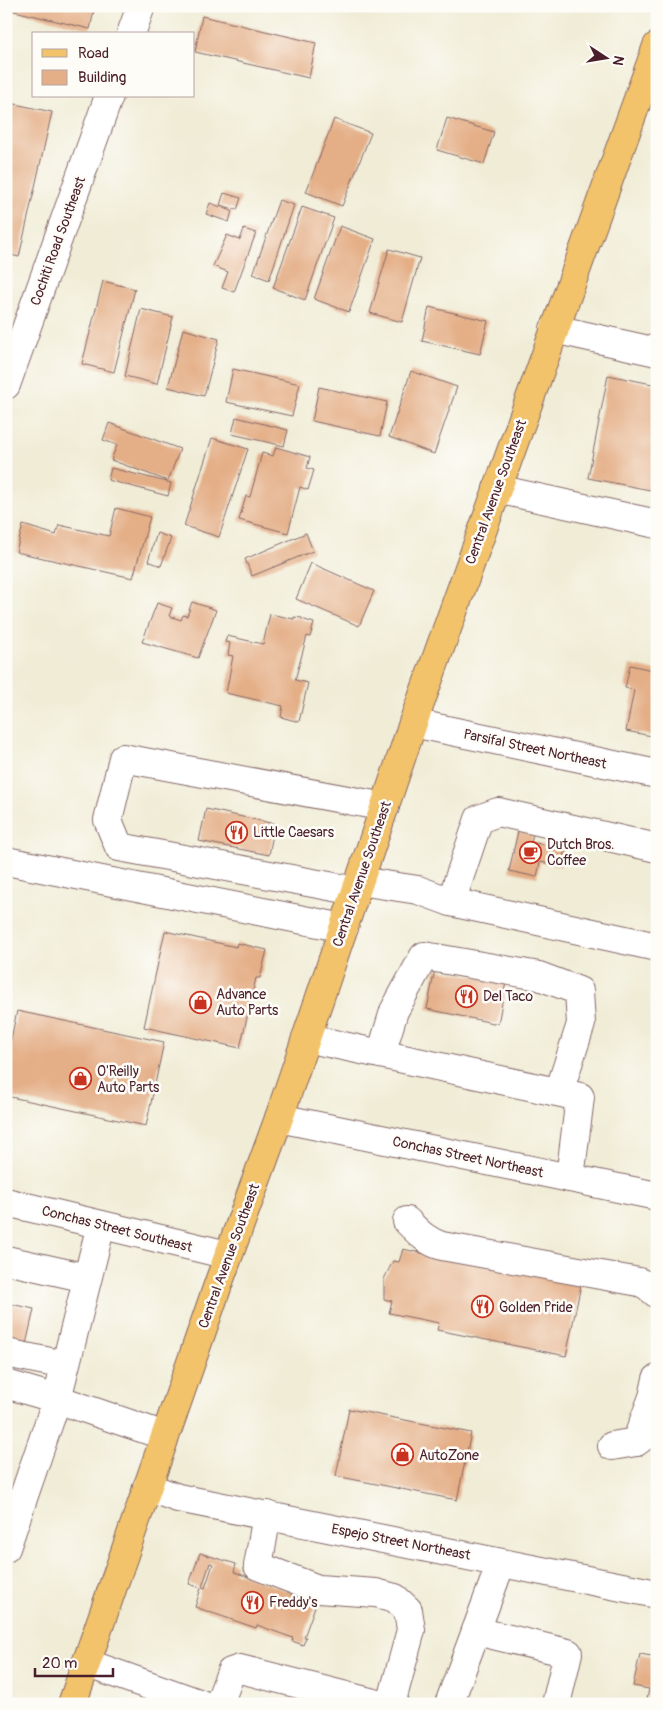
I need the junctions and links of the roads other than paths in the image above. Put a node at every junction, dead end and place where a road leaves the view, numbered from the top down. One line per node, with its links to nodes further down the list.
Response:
1 (141, 6): 2 (street)
2 (132, 32)
3 (657, 46): 5 (main road, Central Avenue Southeast)
4 (108, 98): 7 (street, Cochiti Road Southeast)
5 (554, 329): 6 (street); 8 (main road, Central Avenue Southeast)
6 (657, 352)
7 (6, 385)
8 (497, 489): 9 (street); 10 (main road, Central Avenue Southeast)
9 (657, 524)
10 (413, 723): 11 (street, Parsifal Street Northeast); 12 (main road, Central Avenue Southeast)
11 (657, 774)
12 (385, 806): 15 (main road, Central Avenue Southeast); 15 (street)
13 (657, 848): 16 (street)
14 (6, 861): 17 (street)
15 (358, 886): 16 (street); 17 (main road, Central Avenue Southeast)
16 (451, 902): 18 (street)
17 (344, 928): 19 (main road, Central Avenue Southeast)
18 (657, 947)
19 (306, 1038): 20 (street); 22 (main road, Central Avenue Southeast)
20 (380, 1054): 21 (street); 21 (street)
21 (559, 1092): 23 (street)
22 (279, 1118): 23 (street, Conchas Street Northeast); 28 (main road, Central Avenue Southeast)
23 (570, 1178): 24 (street, Conchas Street Northeast)
24 (657, 1196)
25 (6, 1202): 27 (street, Conchas Street Southeast)
26 (407, 1222): 31 (street)
27 (101, 1225): 28 (street, Conchas Street Southeast); 30 (street)
28 (228, 1255): 37 (main road, Central Avenue Southeast)
29 (6, 1260): 30 (street)
30 (87, 1278): 33 (street)
31 (657, 1294)
32 (6, 1353): 33 (street)
33 (65, 1365): 36 (street)
34 (657, 1379): 38 (street)
35 (6, 1384): 36 (street)
36 (57, 1399): 37 (street); 40 (street)
37 (165, 1436): 39 (main road, Central Avenue Southeast)
38 (635, 1438)
39 (147, 1487): 41 (street, Espejo Street Northeast); 46 (main road, Central Avenue Southeast)
40 (12, 1514): 42 (street)
41 (267, 1515): 43 (street, Espejo Street Northeast); 51 (street)
42 (6, 1548)
43 (501, 1562): 44 (street, Espejo Street Northeast); 45 (street)
44 (657, 1594)
45 (476, 1630): 52 (street); 53 (street)
46 (86, 1663): 47 (main road, Central Avenue Southeast); 48 (street)
47 (72, 1704)
48 (200, 1704)
49 (219, 1704): 50 (street)
50 (378, 1704)
51 (391, 1704)
52 (450, 1704)
53 (556, 1704)

